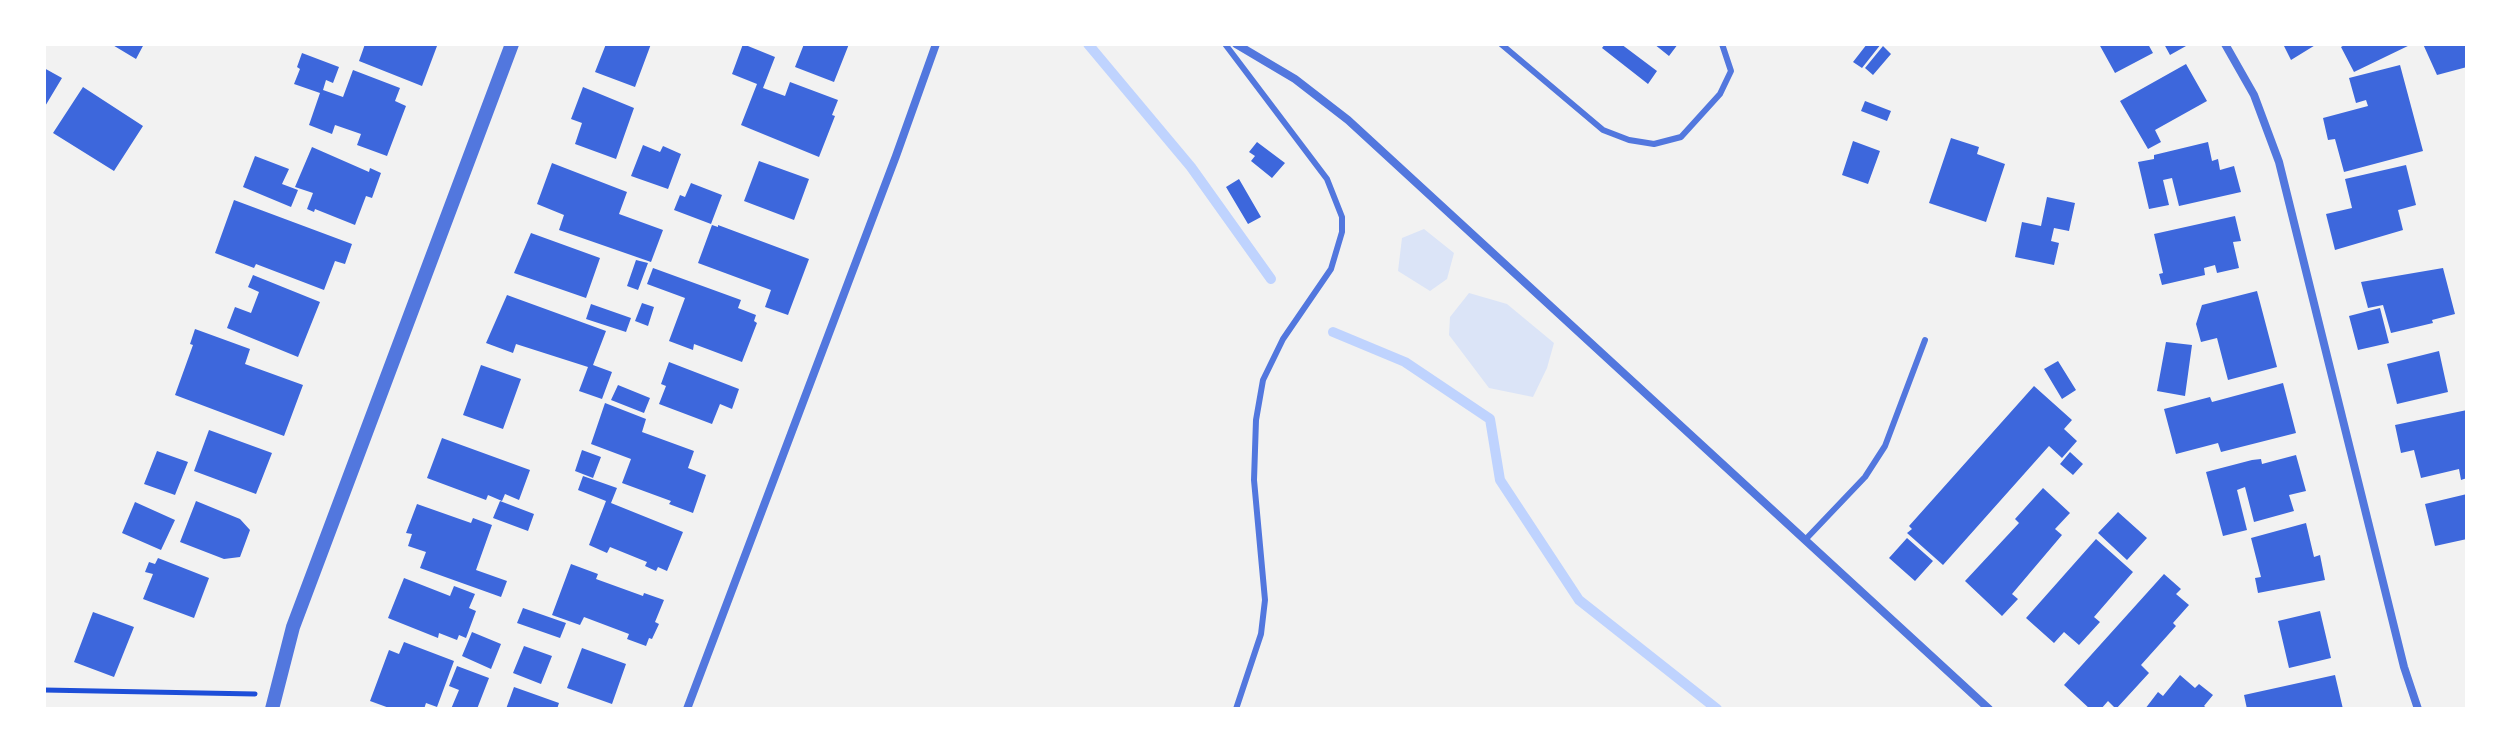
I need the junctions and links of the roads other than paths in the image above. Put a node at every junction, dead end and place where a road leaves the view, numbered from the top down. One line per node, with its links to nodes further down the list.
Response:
1 (512, 44): 10 (street)
2 (936, 44): 11 (street)
3 (1225, 44): 12 (lane)
4 (1236, 44): 9 (street)
5 (1501, 44): 6 (lane)
6 (1722, 44)
7 (2225, 44): 14 (street)
8 (1925, 340): 9 (lane)
9 (1805, 540): 13 (street)
10 (272, 709)
11 (687, 709)
12 (1236, 709)
13 (1989, 709)
14 (2418, 709)

